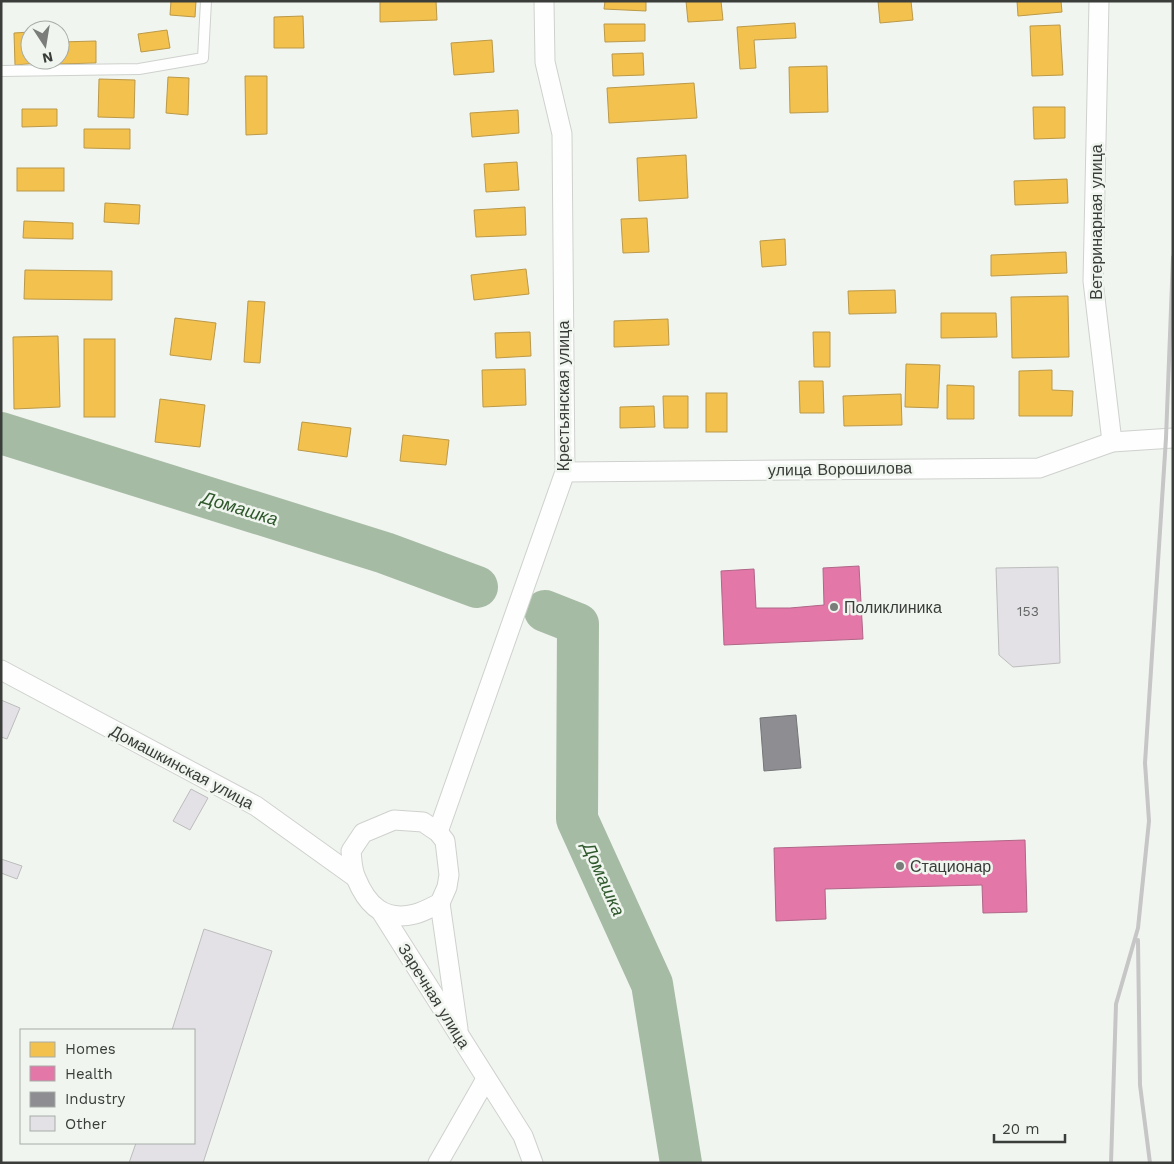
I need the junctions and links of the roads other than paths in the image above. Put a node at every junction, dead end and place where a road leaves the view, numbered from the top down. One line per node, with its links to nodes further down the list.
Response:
1 (206, 1): 4 (lane)
2 (544, 1): 7 (street, Крестьянская улица)
3 (1099, 1): 6 (street, Ветеринарная улица)
4 (1, 71)
5 (1173, 438): 6 (street, улица Ворошилова)
6 (1112, 442): 7 (street, улица Ворошилова)
7 (565, 472): 9 (street, Крестьянская улица)
8 (1, 670): 10 (street, Домашкинская улица)
9 (438, 832): 10 (street); 11 (street)
10 (355, 877): 12 (street)
11 (440, 903): 12 (street); 13 (street)
12 (382, 913): 13 (street, Заречная улица)
13 (459, 1035): 14 (street, Заречная улица)
14 (486, 1079): 15 (street); 16 (street, Заречная улица)
15 (438, 1163)
16 (533, 1163)

